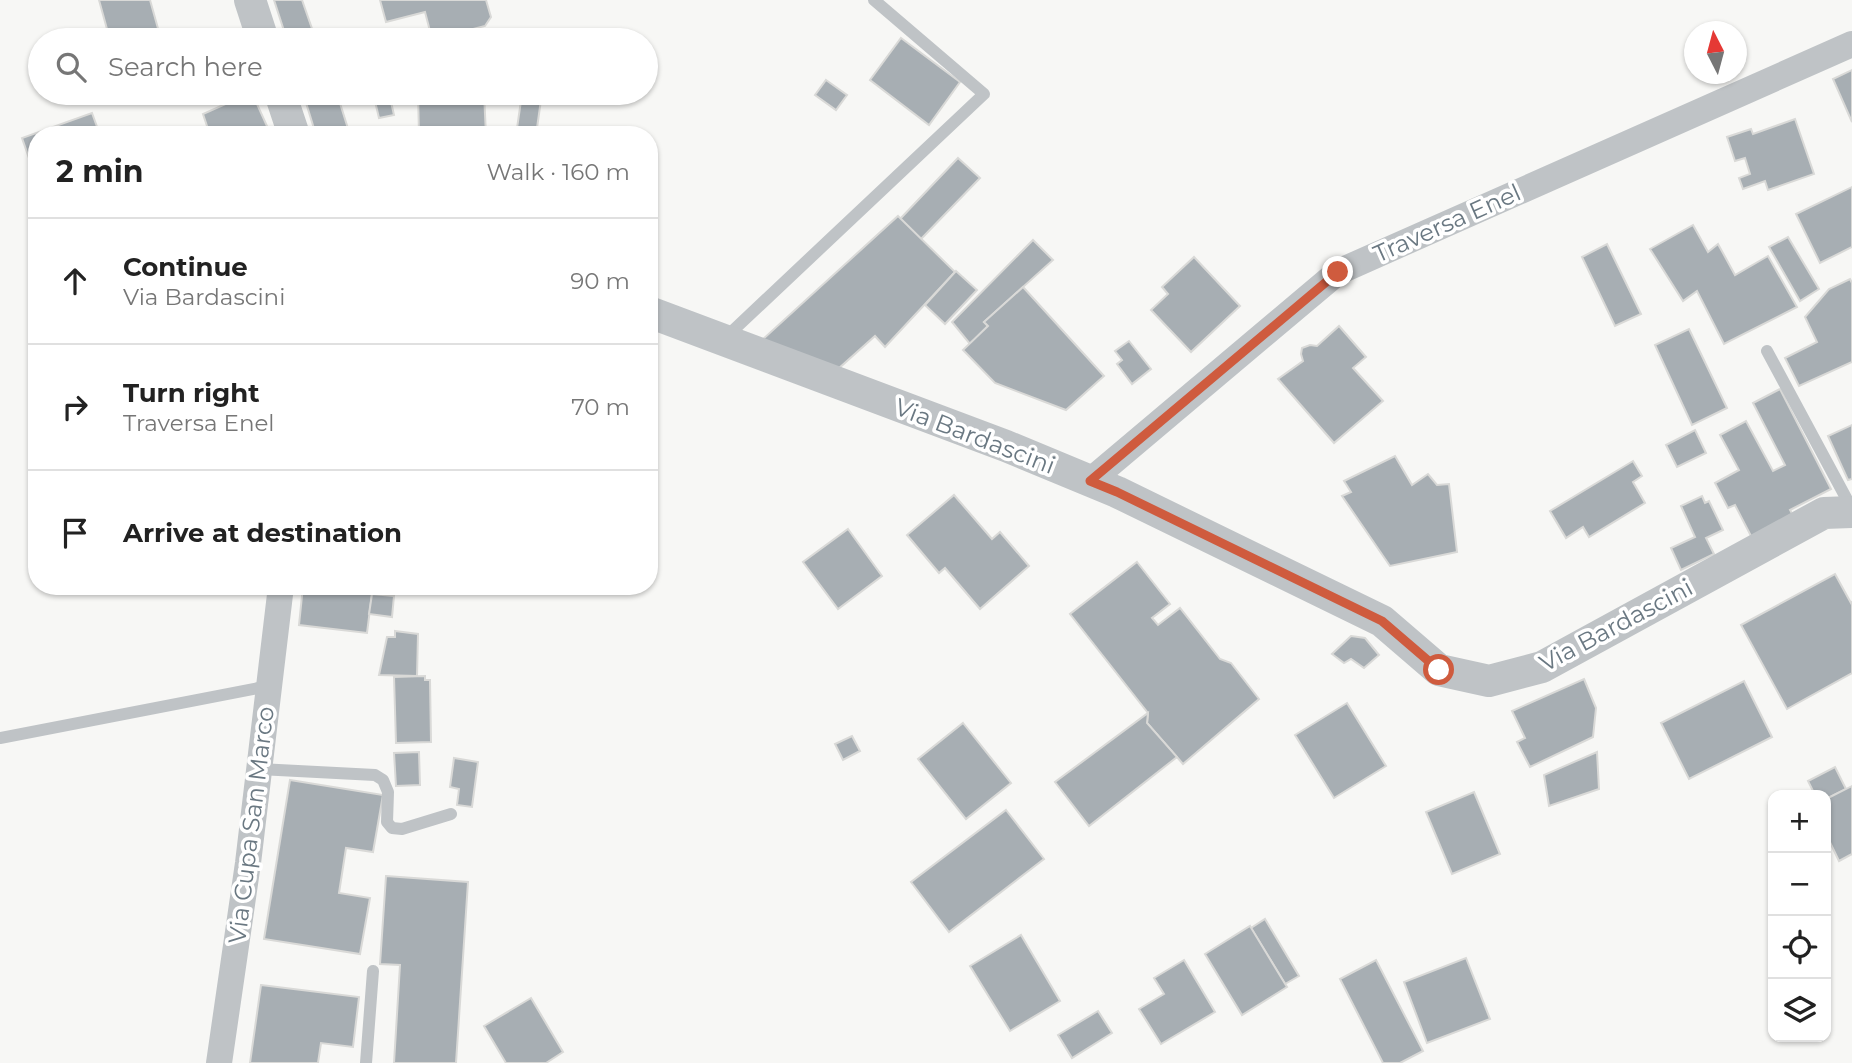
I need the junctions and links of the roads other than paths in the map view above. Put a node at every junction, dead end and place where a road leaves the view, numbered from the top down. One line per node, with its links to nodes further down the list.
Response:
1 (250, 0): 3 (street)
2 (874, 0): 8 (lane)
3 (259, 28)
4 (1852, 44): 10 (street, Traversa Enel)
5 (284, 105): 6 (street)
6 (291, 126)
7 (658, 315): 8 (street, Via Bardascini)
8 (724, 339): 10 (street, Via Bardascini)
9 (1767, 351): 11 (lane)
10 (1090, 481): 11 (street, Via Bardascini)
11 (1852, 510)
12 (280, 595): 13 (street, Via Cupa San Marco)
13 (269, 686): 14 (lane); 15 (street, Via Cupa San Marco)
14 (0, 738)
15 (259, 769): 16 (lane); 18 (street, Via Cupa San Marco)
16 (451, 814)
17 (373, 971): 19 (lane)
18 (219, 1063)
19 (366, 1063)

